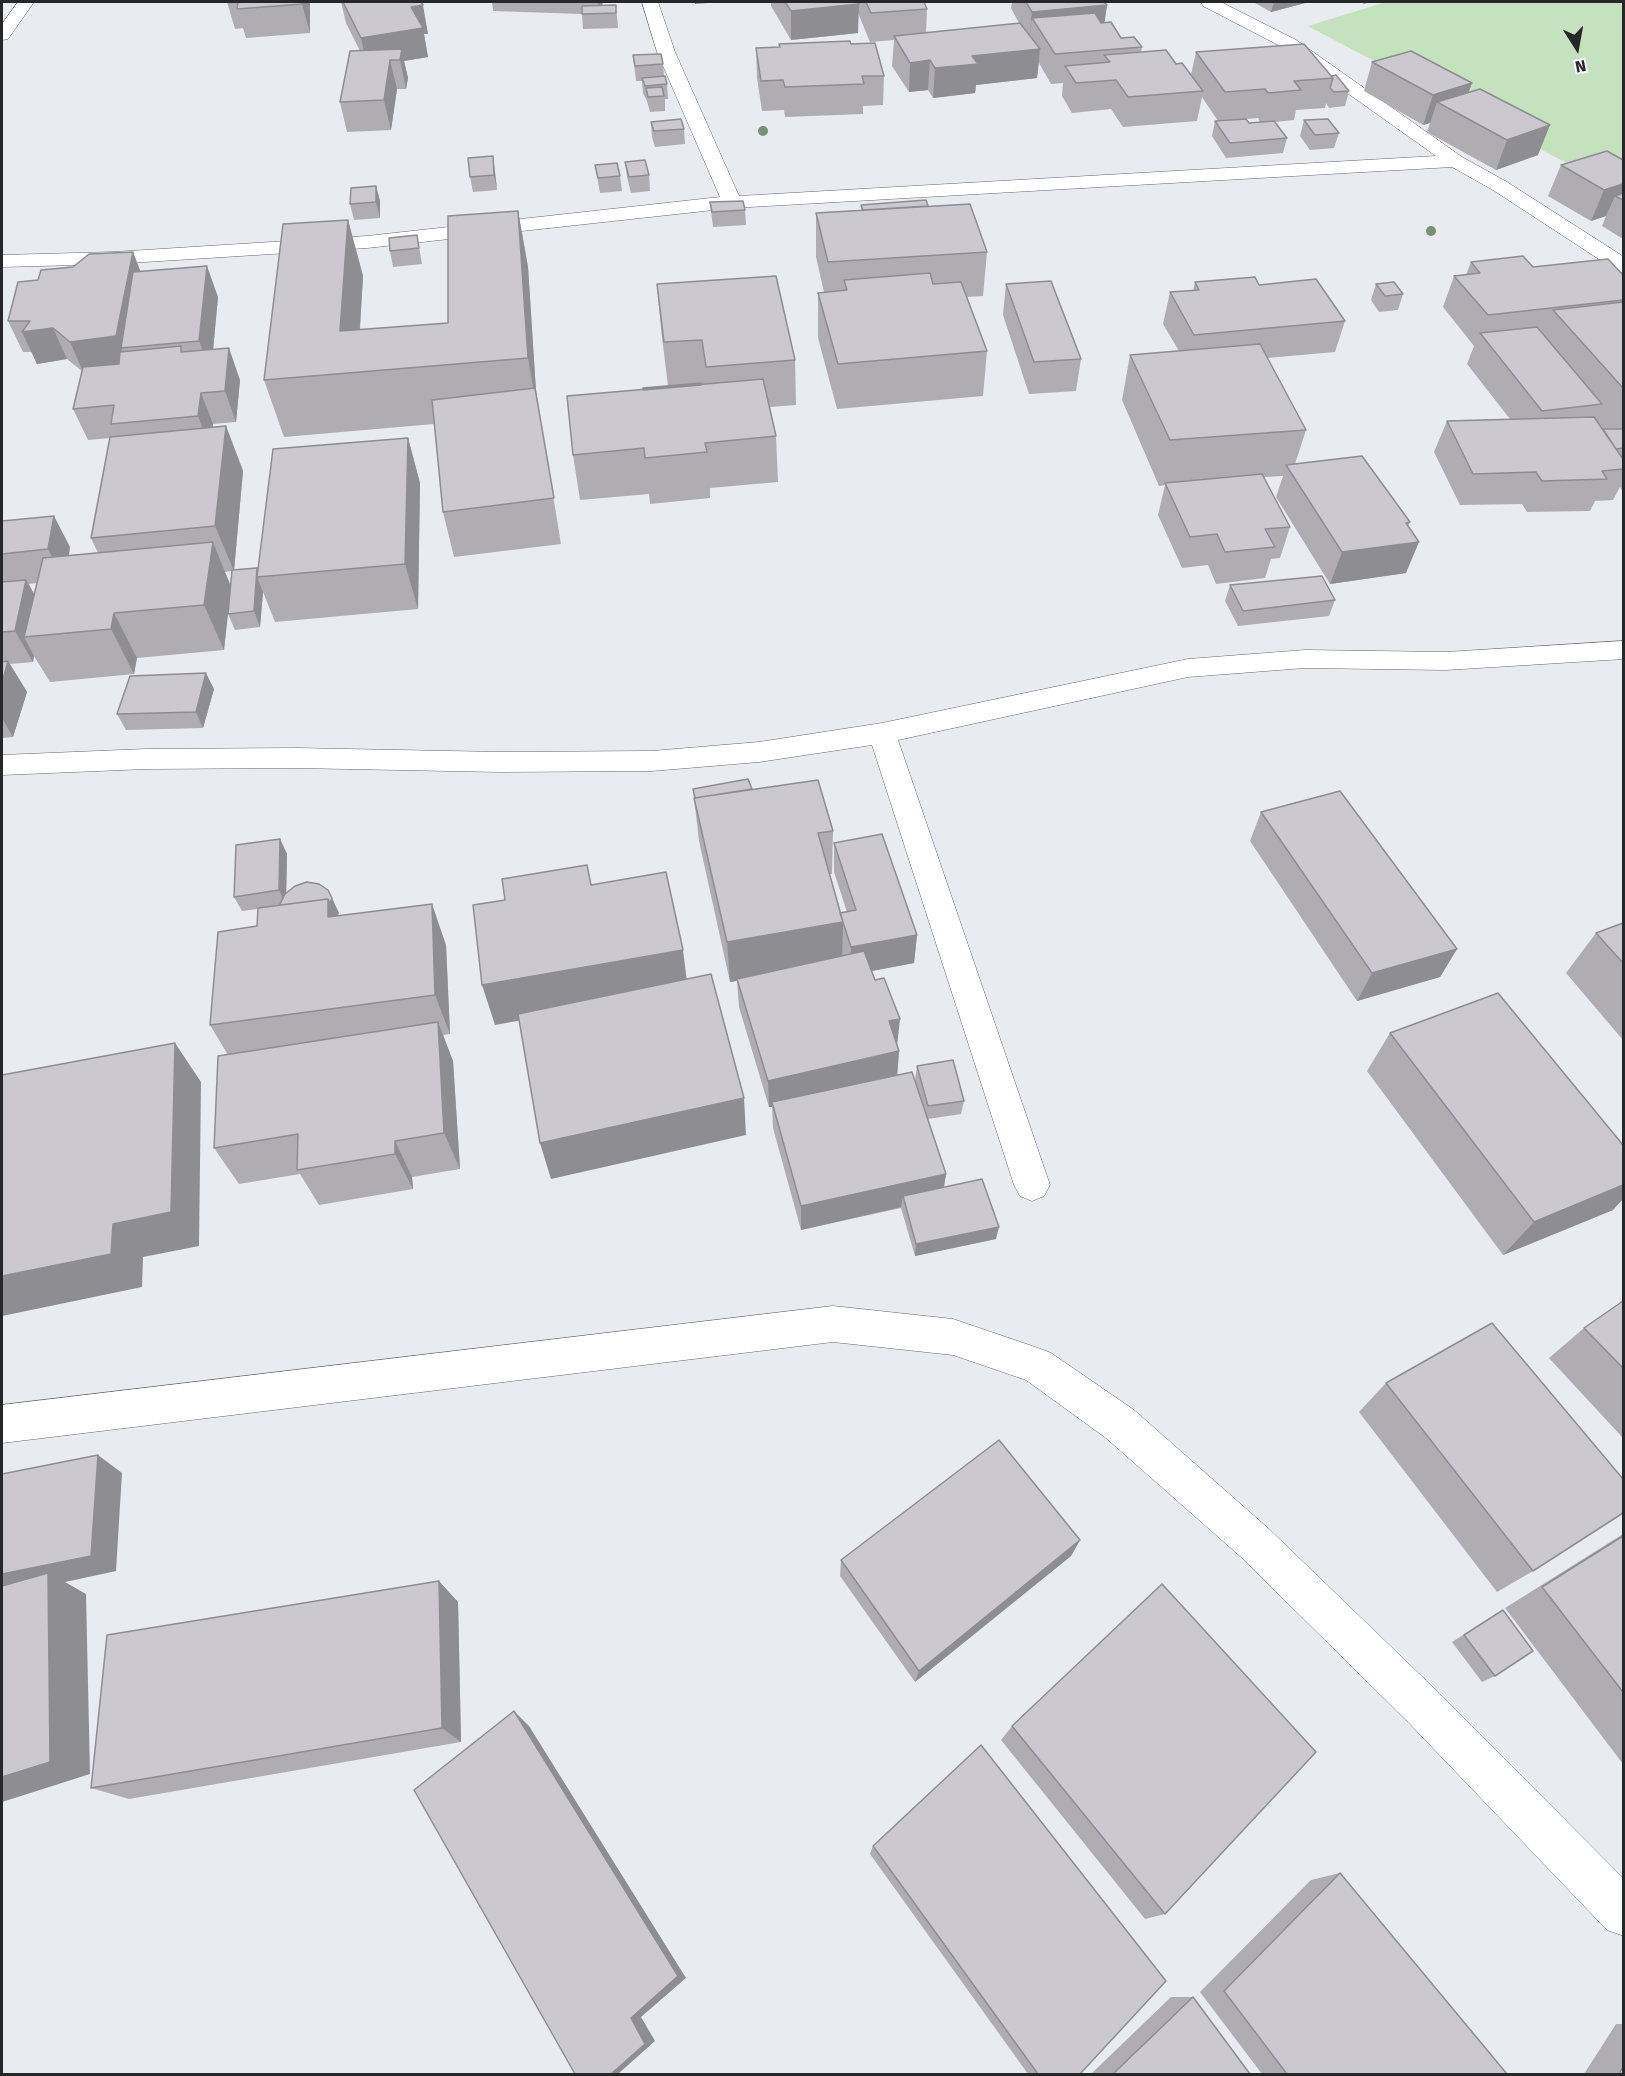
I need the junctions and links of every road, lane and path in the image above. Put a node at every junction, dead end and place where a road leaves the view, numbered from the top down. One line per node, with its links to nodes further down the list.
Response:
1 (26, 2): 4 (street)
2 (650, 2): 6 (street)
3 (1209, 2): 5 (street)
4 (2, 34)
5 (1455, 161): 6 (street); 8 (street)
6 (732, 202): 7 (street)
7 (2, 261)
8 (1623, 267)
9 (1623, 650): 10 (street)
10 (882, 733): 11 (street); 12 (street)
11 (2, 765)
12 (1032, 1185)
13 (2, 1424): 14 (street)
14 (1623, 1913)

